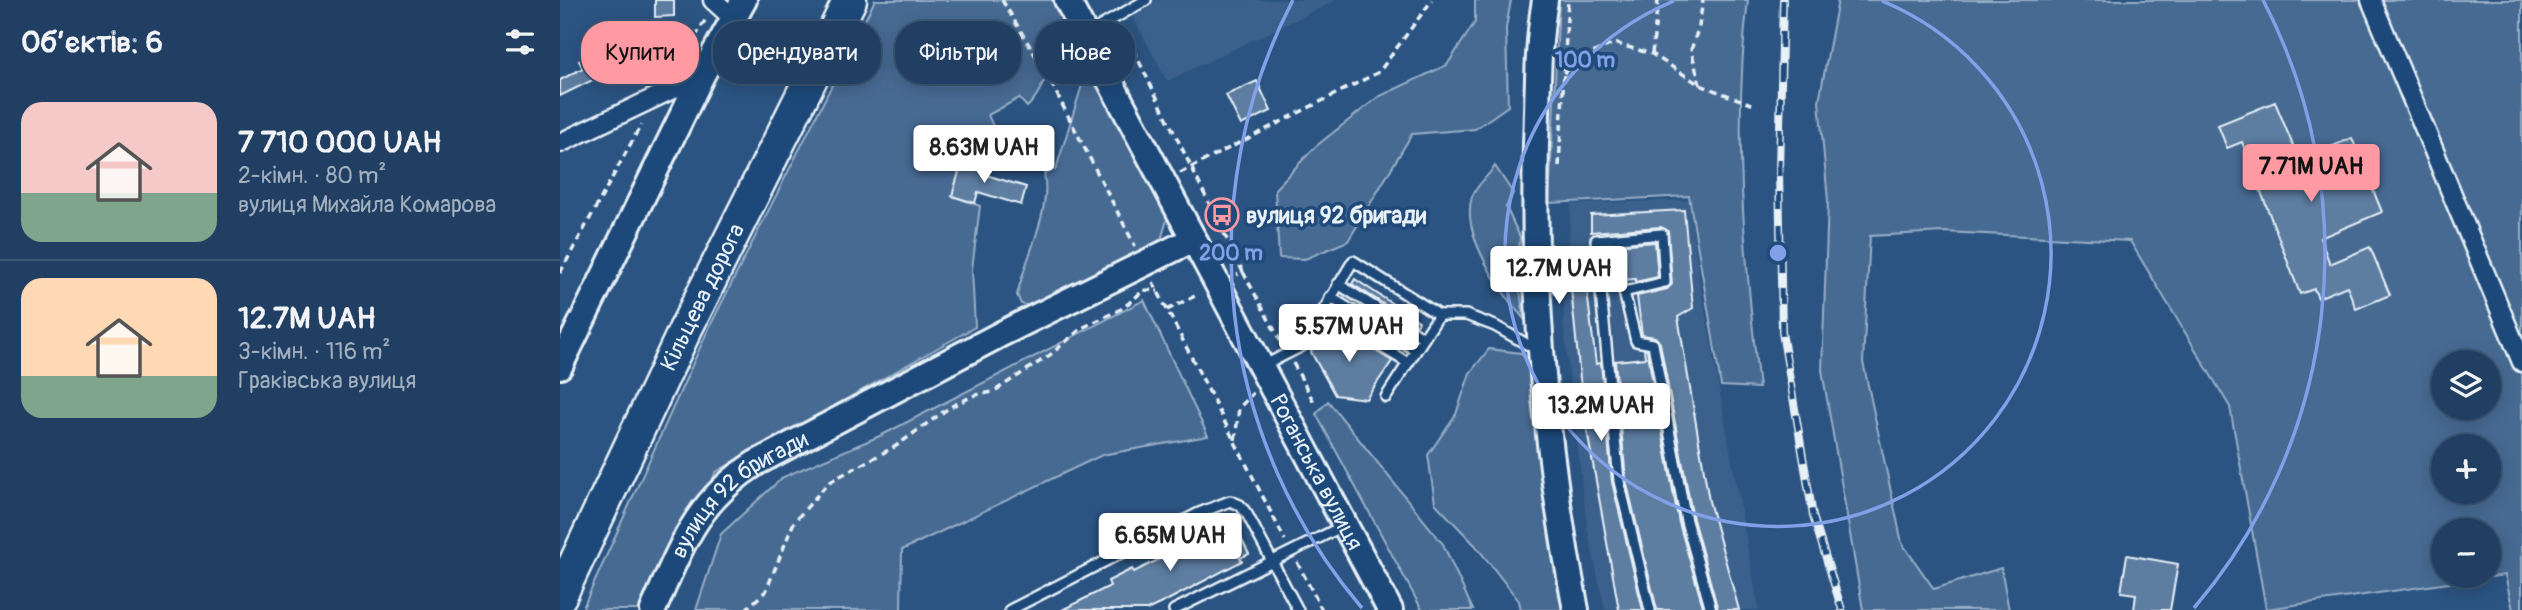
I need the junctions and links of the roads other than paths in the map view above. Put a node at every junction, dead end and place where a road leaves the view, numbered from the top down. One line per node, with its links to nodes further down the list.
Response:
1 (850, 0): 26 (highway, Кільцева дорога)
2 (1067, 0): 7 (street, Роганська вулиця)
3 (1146, 0): 8 (lane)
4 (1545, 0): 19 (street)
5 (2371, 0): 20 (street)
6 (726, 5): 9 (street)
7 (1078, 21)
8 (1109, 21)
9 (702, 75): 11 (street); 22 (street)
10 (1112, 84): 12 (street, Роганська вулиця)
11 (560, 143)
12 (1194, 239): 23 (street, Роганська вулиця); 27 (street, вулиця 92 бригади)
13 (1338, 284): 14 (lane); 16 (lane); 17 (lane)
14 (1330, 297): 15 (lane); 18 (lane)
15 (1322, 311): 21 (lane); 23 (lane)
16 (1439, 315): 17 (lane); 19 (lane)
17 (1424, 338): 18 (lane)
18 (1416, 350): 21 (lane)
19 (1539, 351): 32 (street)
20 (2522, 362)
21 (1408, 363): 24 (lane)
22 (560, 366)
23 (1264, 372): 25 (street, Роганська вулиця)
24 (1385, 397)
25 (1345, 524): 29 (lane); 31 (street, Роганська вулиця)
26 (560, 596)
27 (653, 610)
28 (1010, 610): 30 (lane)
29 (1174, 610)
30 (1298, 610)
31 (1390, 610)
32 (1576, 610)
33 (1650, 610): 34 (lane)
34 (1711, 610)

